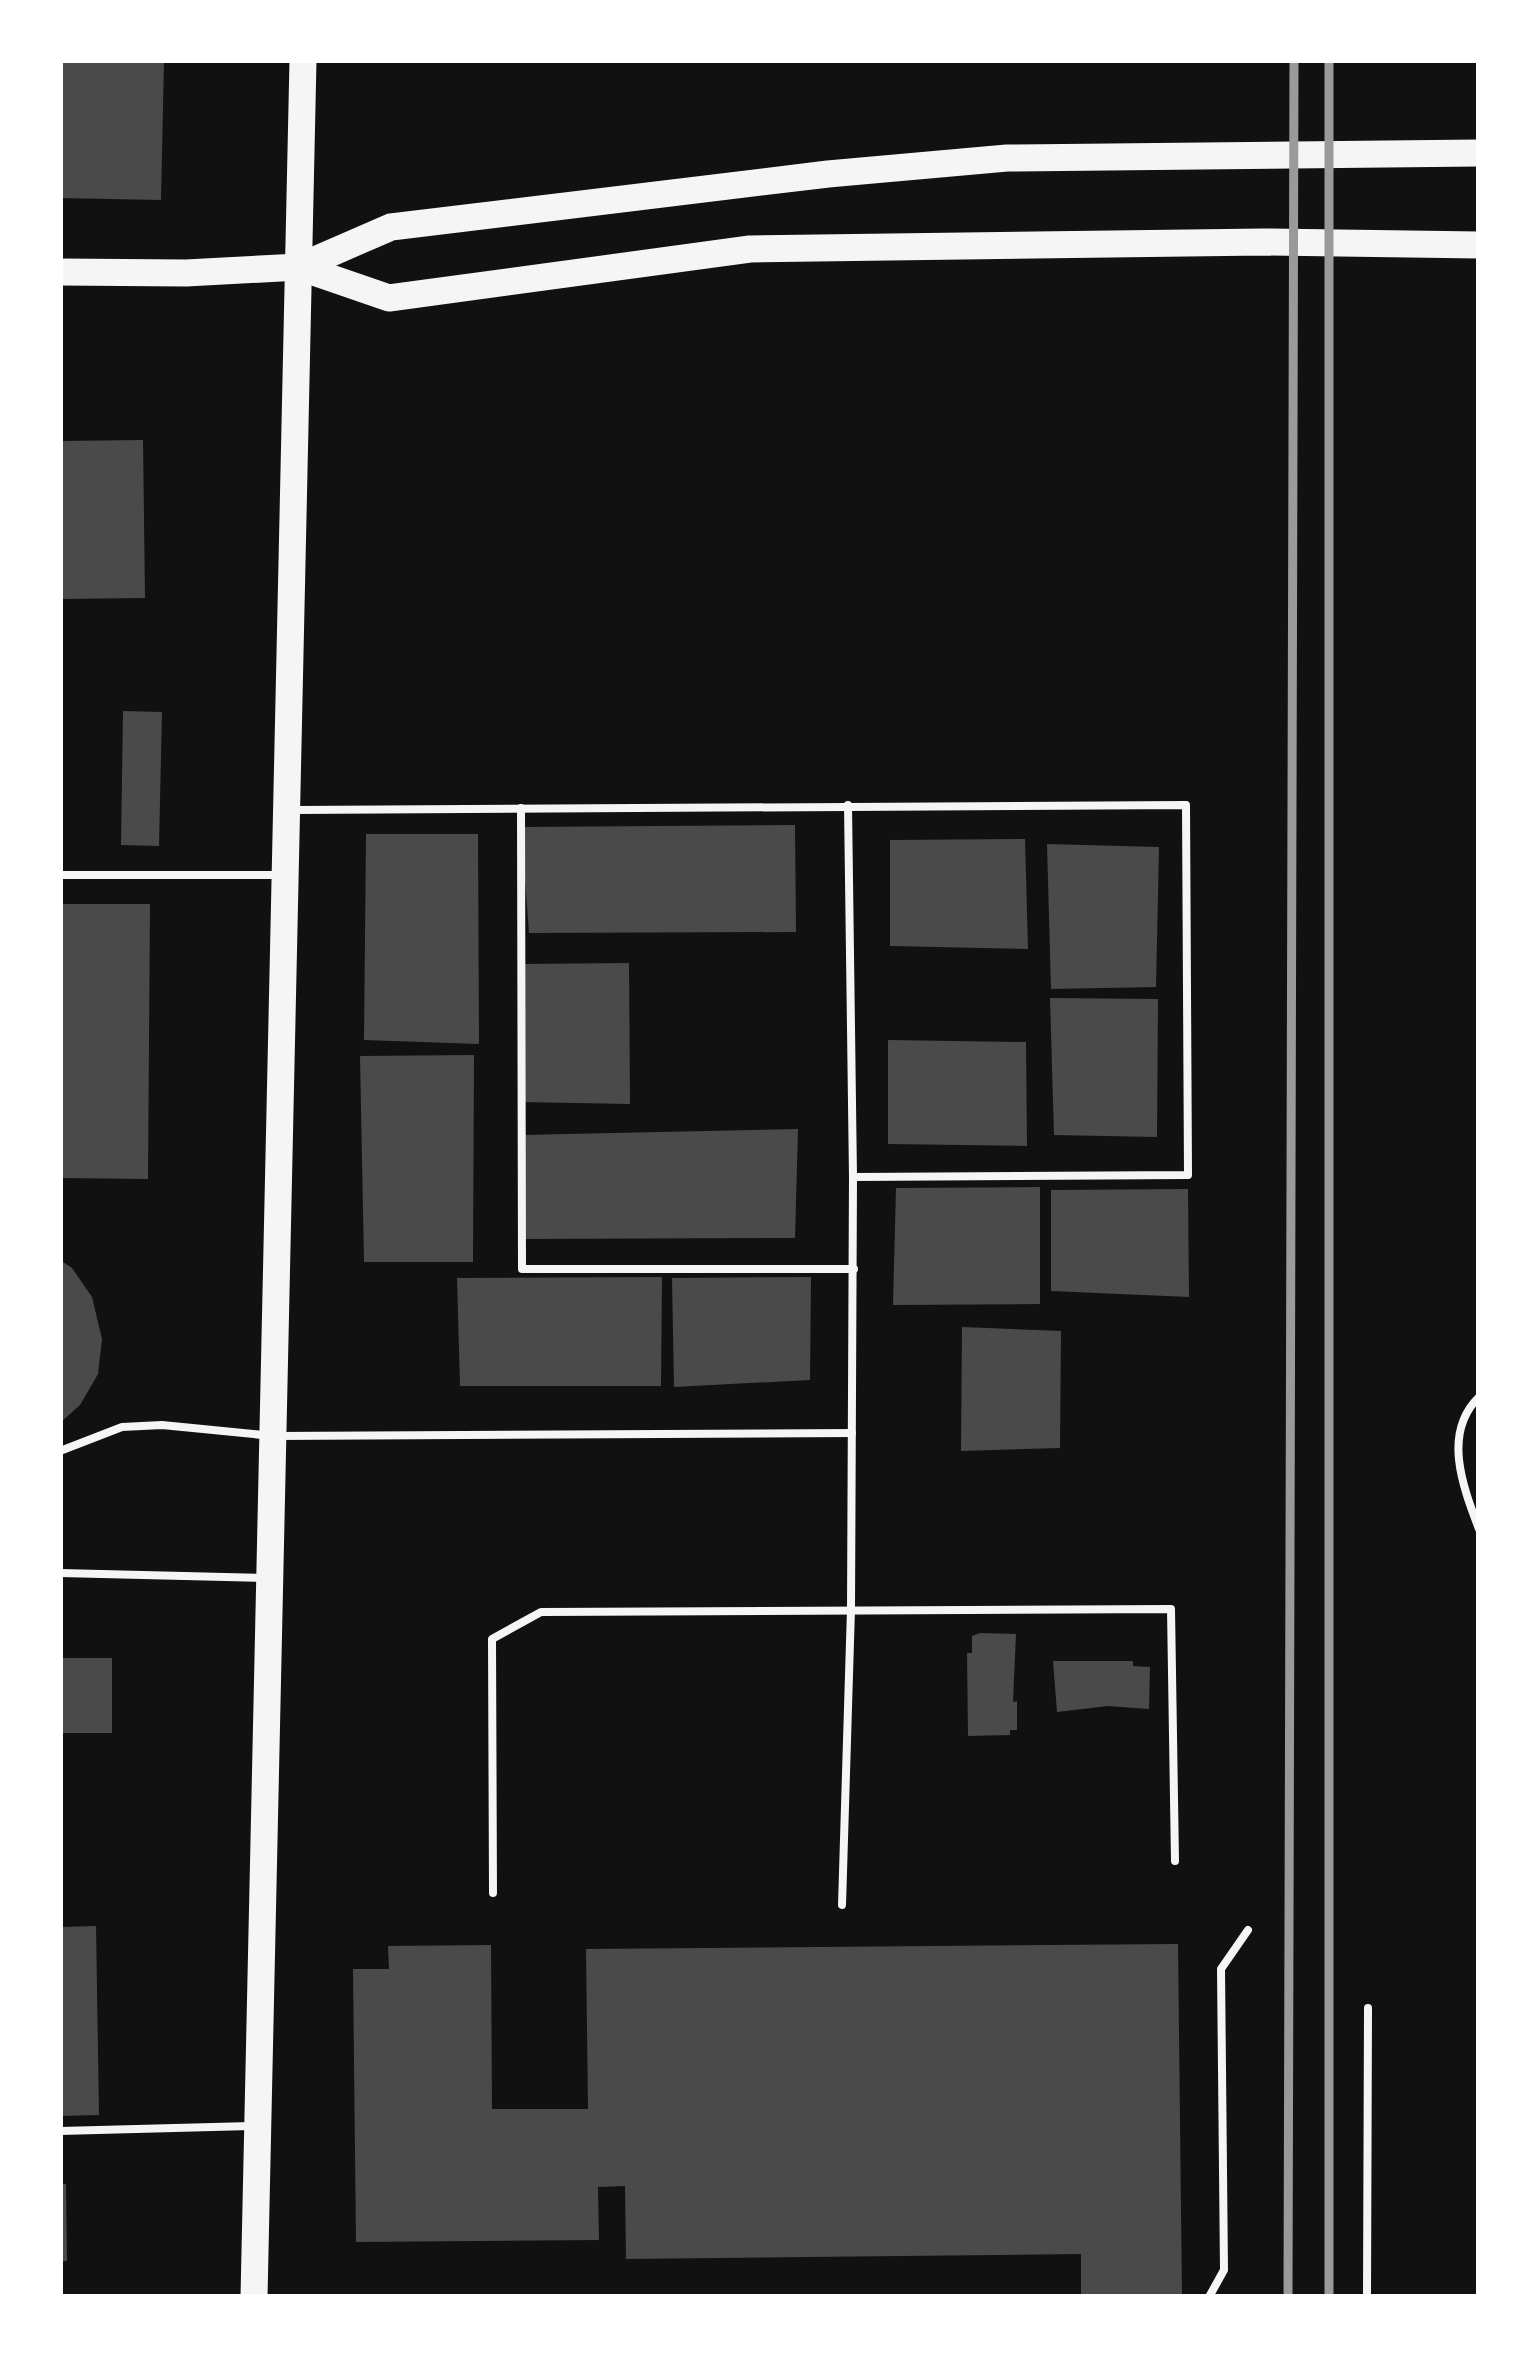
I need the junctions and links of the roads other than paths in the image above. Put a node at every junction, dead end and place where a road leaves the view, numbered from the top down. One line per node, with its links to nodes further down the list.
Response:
1 (303, 60): 4 (main road)
2 (1479, 153): 4 (main road)
3 (1479, 245): 4 (main road)
4 (299, 267): 5 (main road); 8 (main road)
5 (60, 272)
6 (848, 805): 7 (lane); 11 (lane); 11 (lane)
7 (521, 808): 8 (lane); 12 (lane)
8 (286, 810): 10 (main road)
9 (60, 875): 10 (lane)
10 (285, 875): 15 (main road)
11 (853, 1178): 12 (lane)
12 (854, 1269): 14 (lane)
13 (1479, 1397): 17 (lane)
14 (853, 1433): 15 (lane); 20 (lane)
15 (273, 1436): 16 (lane); 19 (main road)
16 (60, 1451)
17 (1479, 1529)
18 (60, 1573): 19 (lane)
19 (270, 1578): 24 (main road)
20 (851, 1609): 21 (lane); 22 (lane); 23 (lane)
21 (1175, 1861)
22 (493, 1893)
23 (842, 1905)
24 (258, 2126): 25 (lane); 26 (main road)
25 (60, 2131)
26 (254, 2297)

